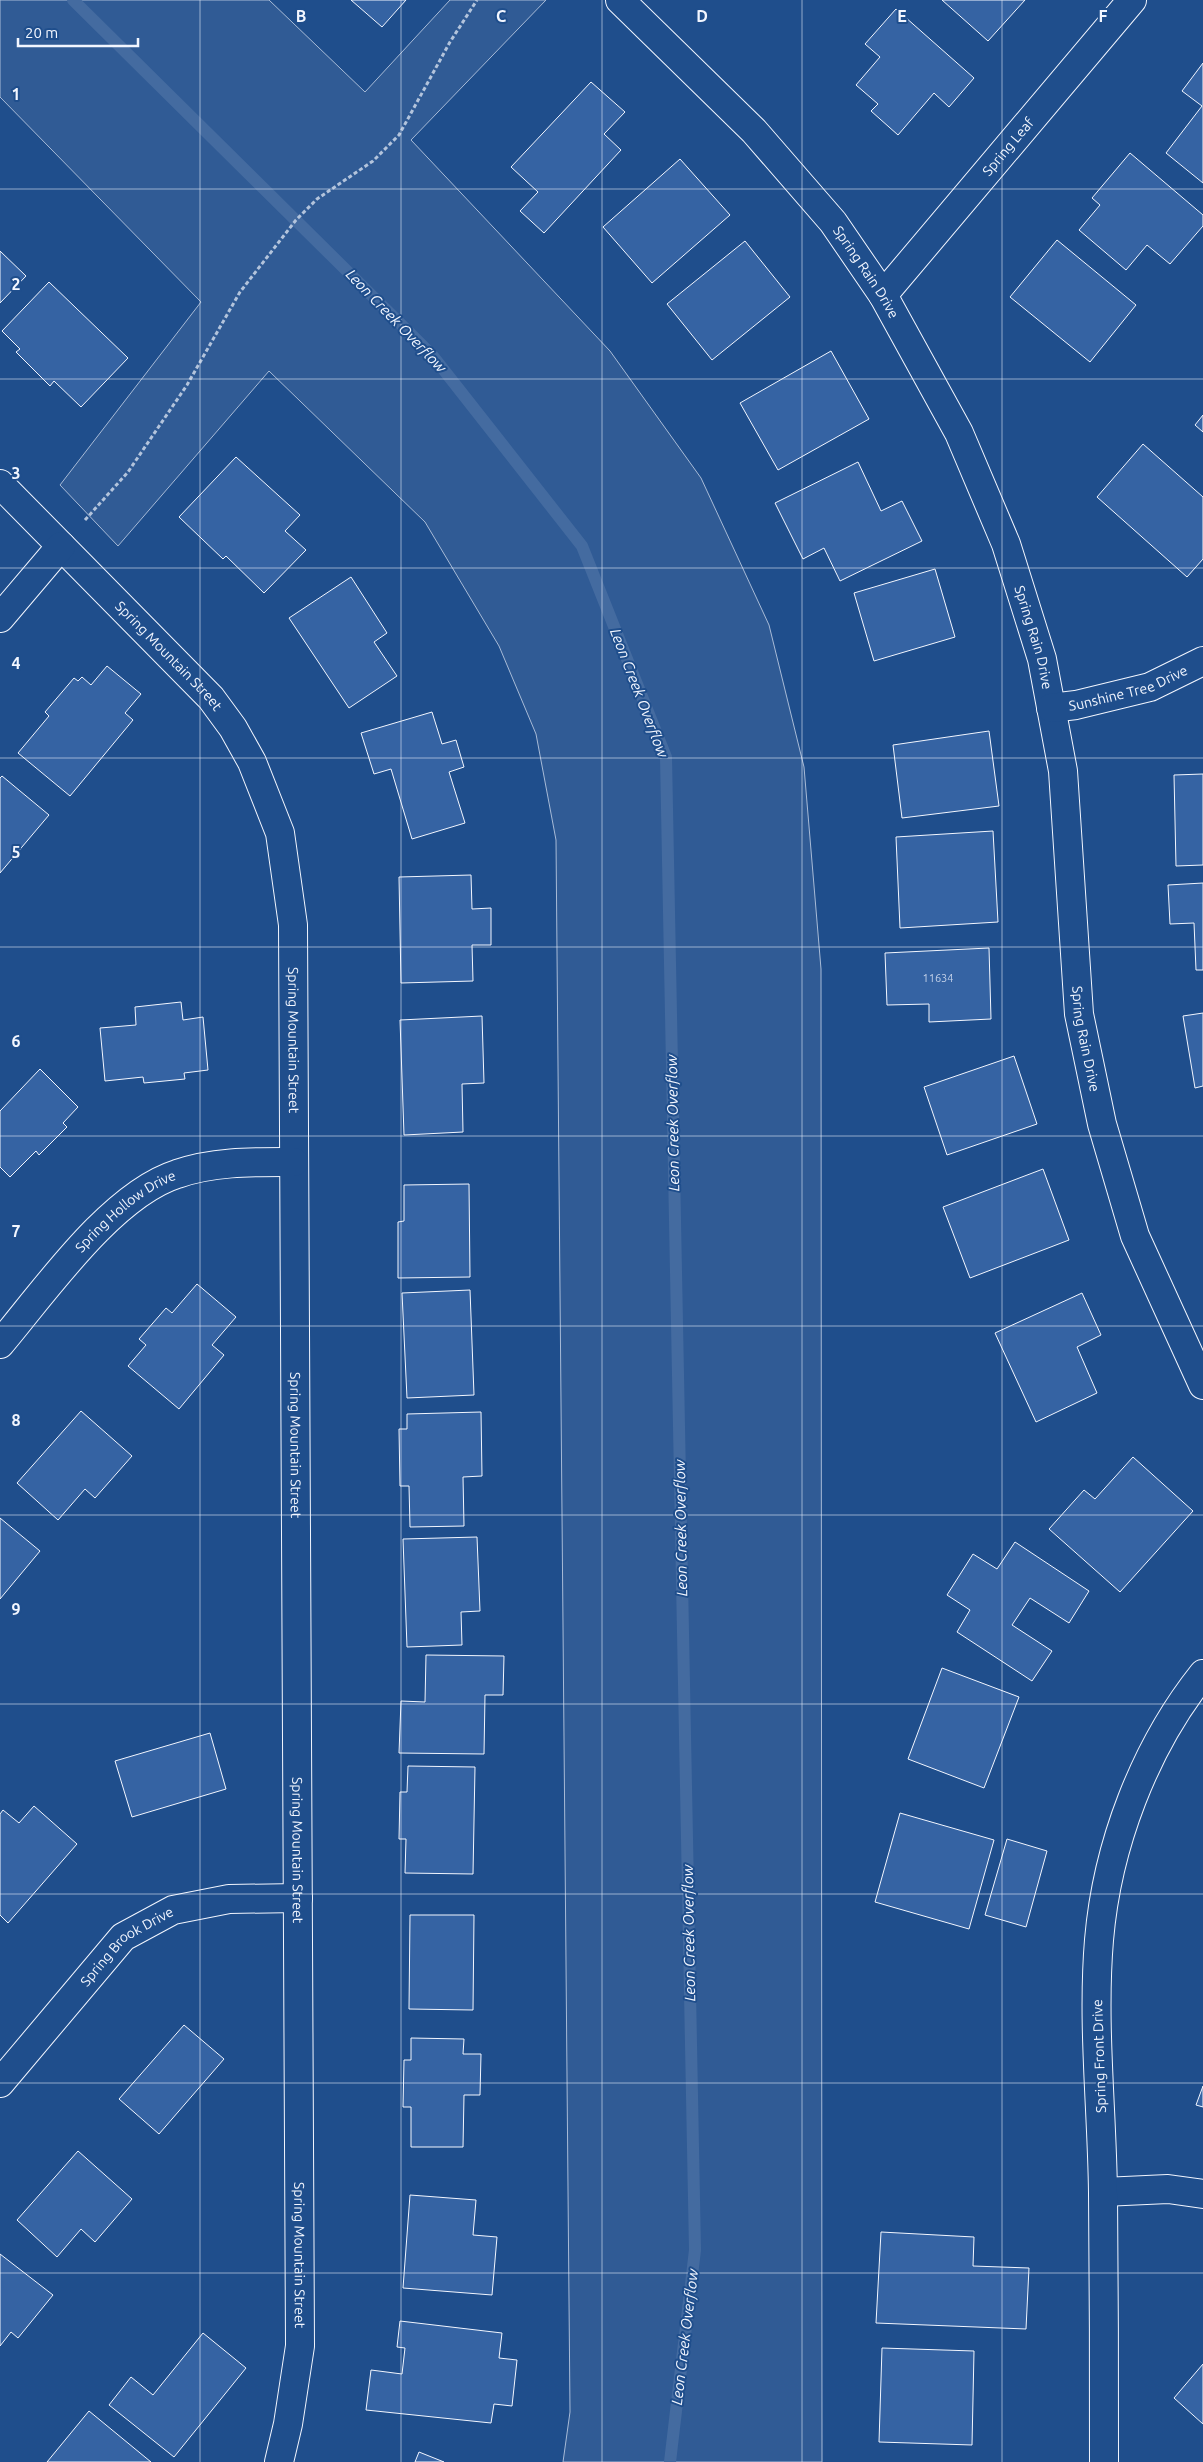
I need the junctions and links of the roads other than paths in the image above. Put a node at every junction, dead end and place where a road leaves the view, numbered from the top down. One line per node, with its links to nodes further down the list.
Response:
1 (620, 0): 3 (street, Spring Rain Drive)
2 (1132, 0): 3 (street, Spring Leaf)
3 (883, 295): 8 (street, Spring Rain Drive)
4 (0, 484): 5 (street, Spring Mountain Street)
5 (61, 546): 6 (street); 9 (street, Spring Mountain Street)
6 (0, 618)
7 (1203, 661): 8 (street, Sunshine Tree Drive)
8 (1051, 708): 11 (street, Spring Rain Drive)
9 (294, 1162): 10 (street, Spring Hollow Drive); 13 (street, Spring Mountain Street)
10 (0, 1344)
11 (1200, 1374)
12 (1203, 1674): 15 (street, Spring Front Drive)
13 (298, 1898): 14 (street, Spring Brook Drive); 17 (street, Spring Mountain Street)
14 (0, 2083)
15 (1103, 2192): 16 (street); 18 (street, Spring Front Drive)
16 (1203, 2194)
17 (279, 2462)
18 (1104, 2462)

